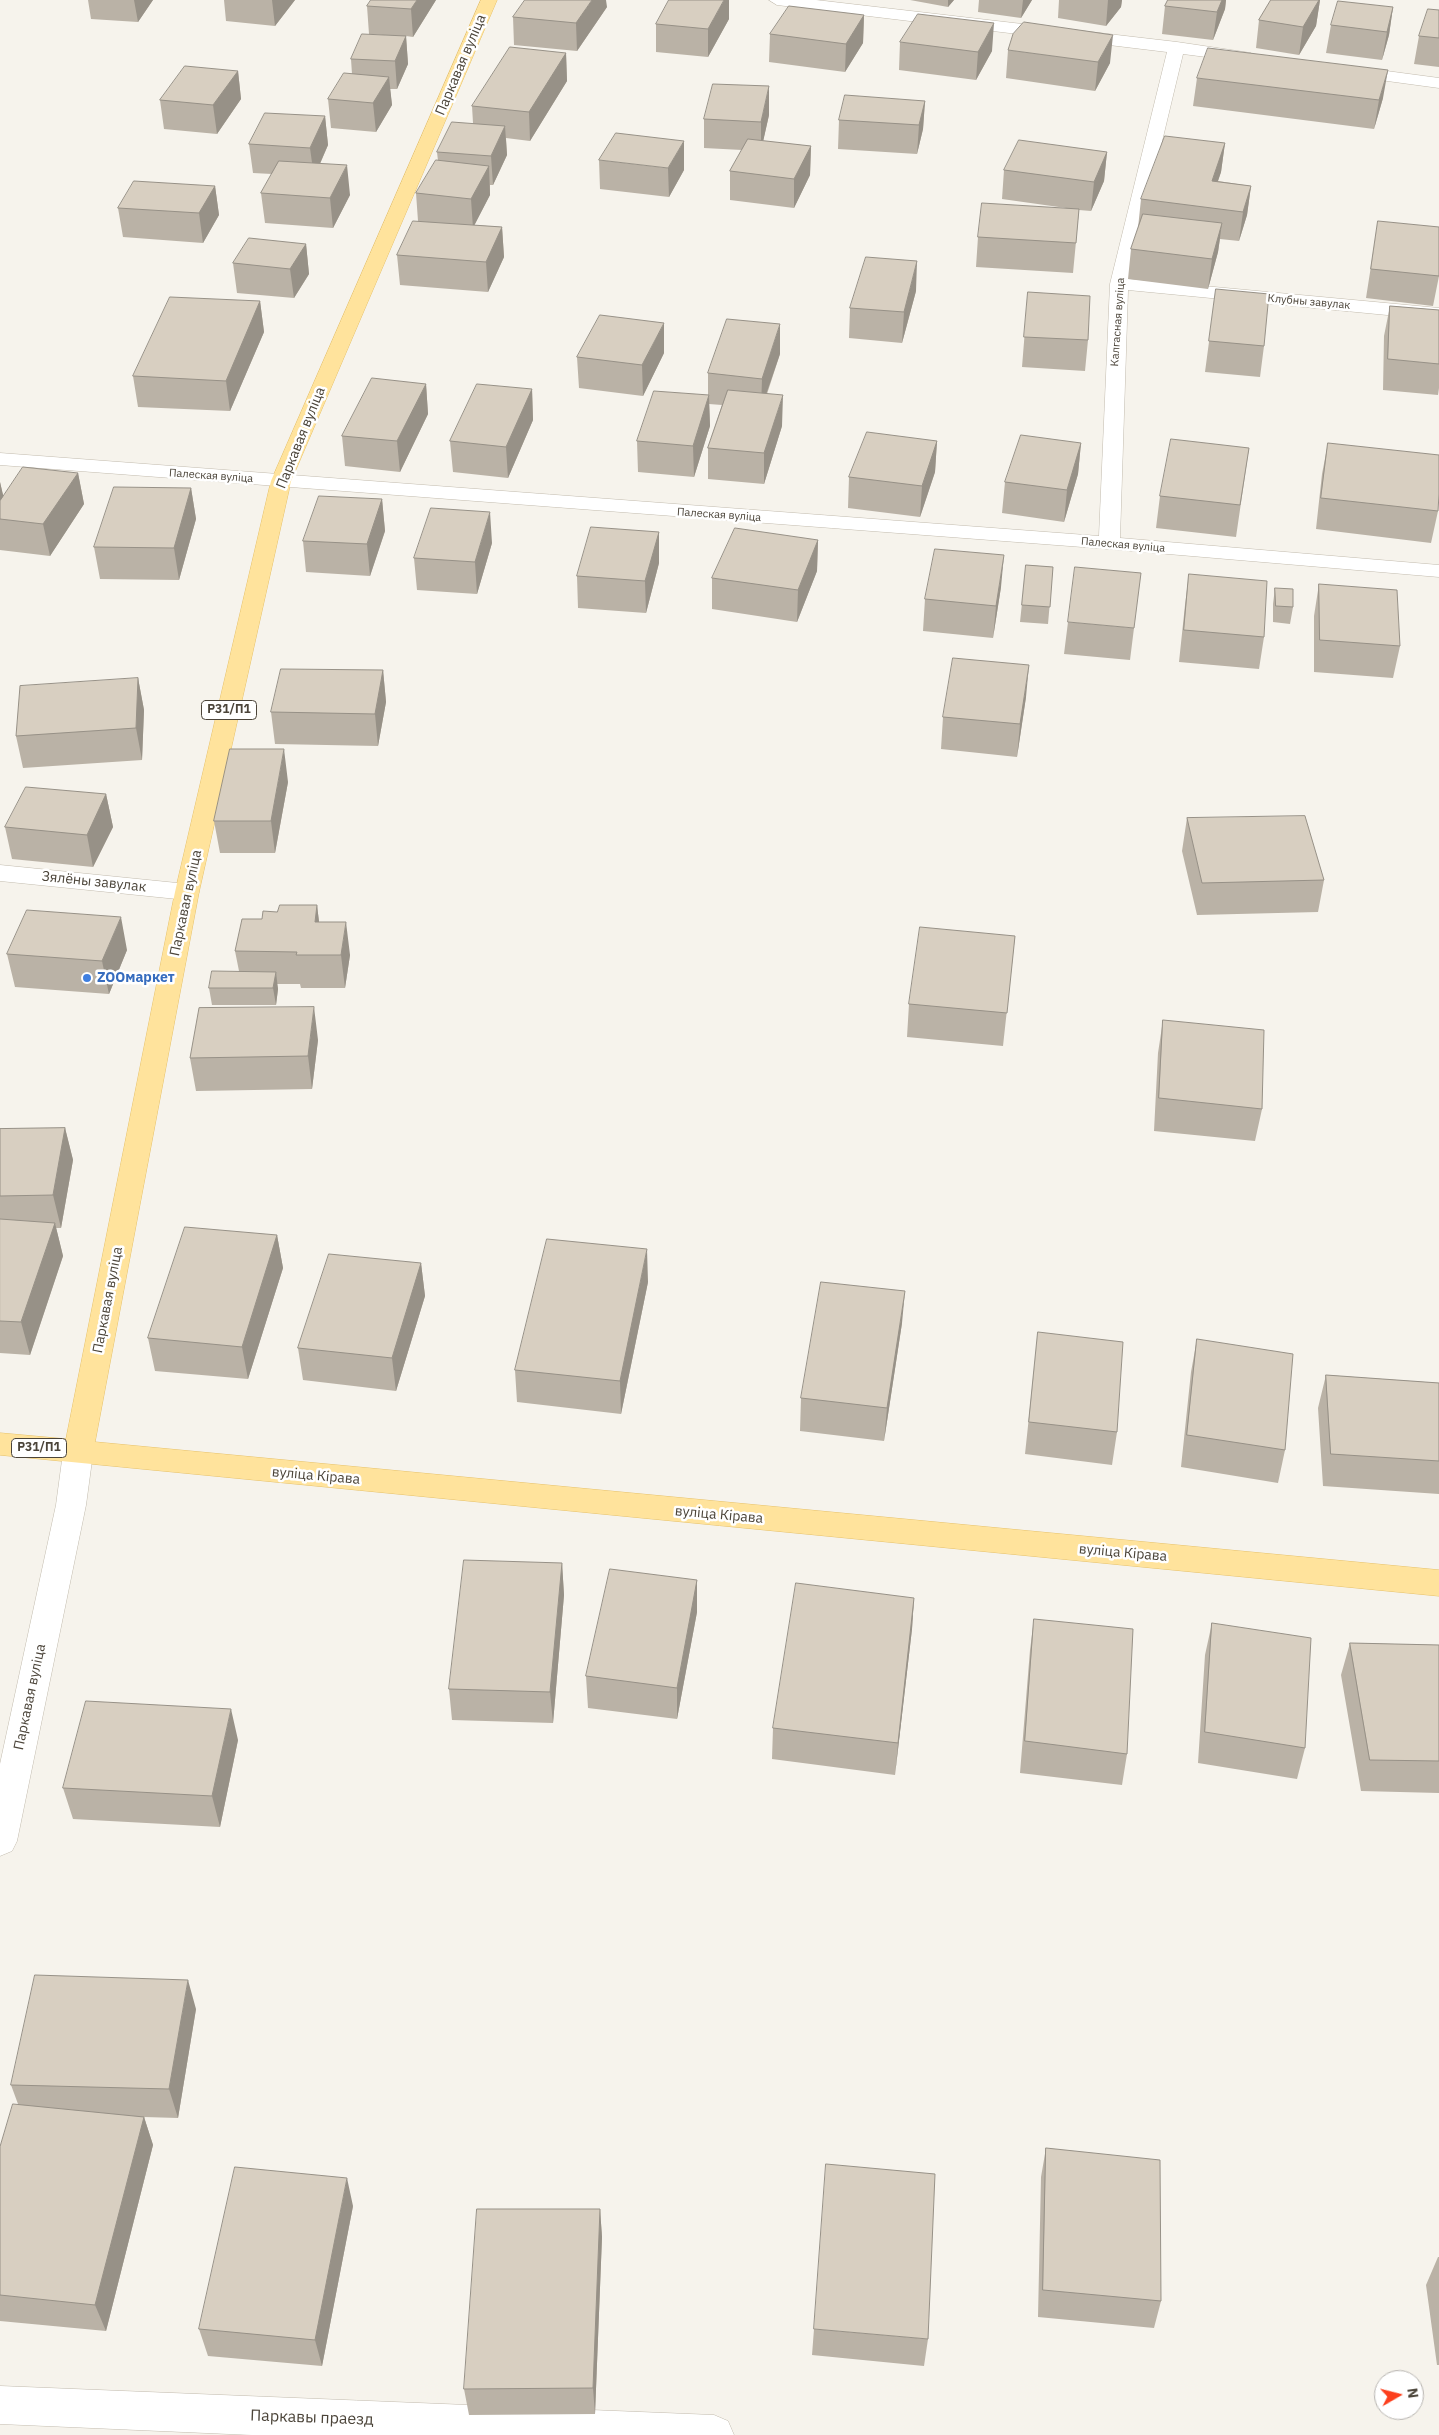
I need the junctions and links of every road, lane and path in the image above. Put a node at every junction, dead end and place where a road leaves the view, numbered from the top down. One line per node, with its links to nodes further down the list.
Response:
1 (489, 0): 10 (main road, Паркавая вуліца / Р31/П1)
2 (777, 0): 3 (street)
3 (1177, 47): 4 (street); 7 (street, Калгасная вуліца)
4 (1264, 59)
5 (1332, 68): 6 (street)
6 (1439, 83)
7 (1119, 284): 8 (street, Клубны завулак); 11 (street, Калгасная вуліца)
8 (1439, 314)
9 (0, 459): 10 (street, Палеская вуліца)
10 (281, 481): 11 (street, Палеская вуліца); 14 (main road, Паркавая вуліца / Р31/П1)
11 (1109, 544): 12 (street, Палеская вуліца)
12 (1439, 571)
13 (0, 873): 14 (street, Зялёны завулак)
14 (187, 892): 16 (main road, Паркавая вуліца / Р31/П1)
15 (0, 1444): 16 (main road, вуліца Кірава / Р31/П1)
16 (78, 1453): 17 (main road, вуліца Кірава); 18 (street, Паркавая вуліца)
17 (1439, 1583)
18 (0, 1841)
19 (0, 2405): 20 (street, Паркавы праезд)
20 (714, 2435)

